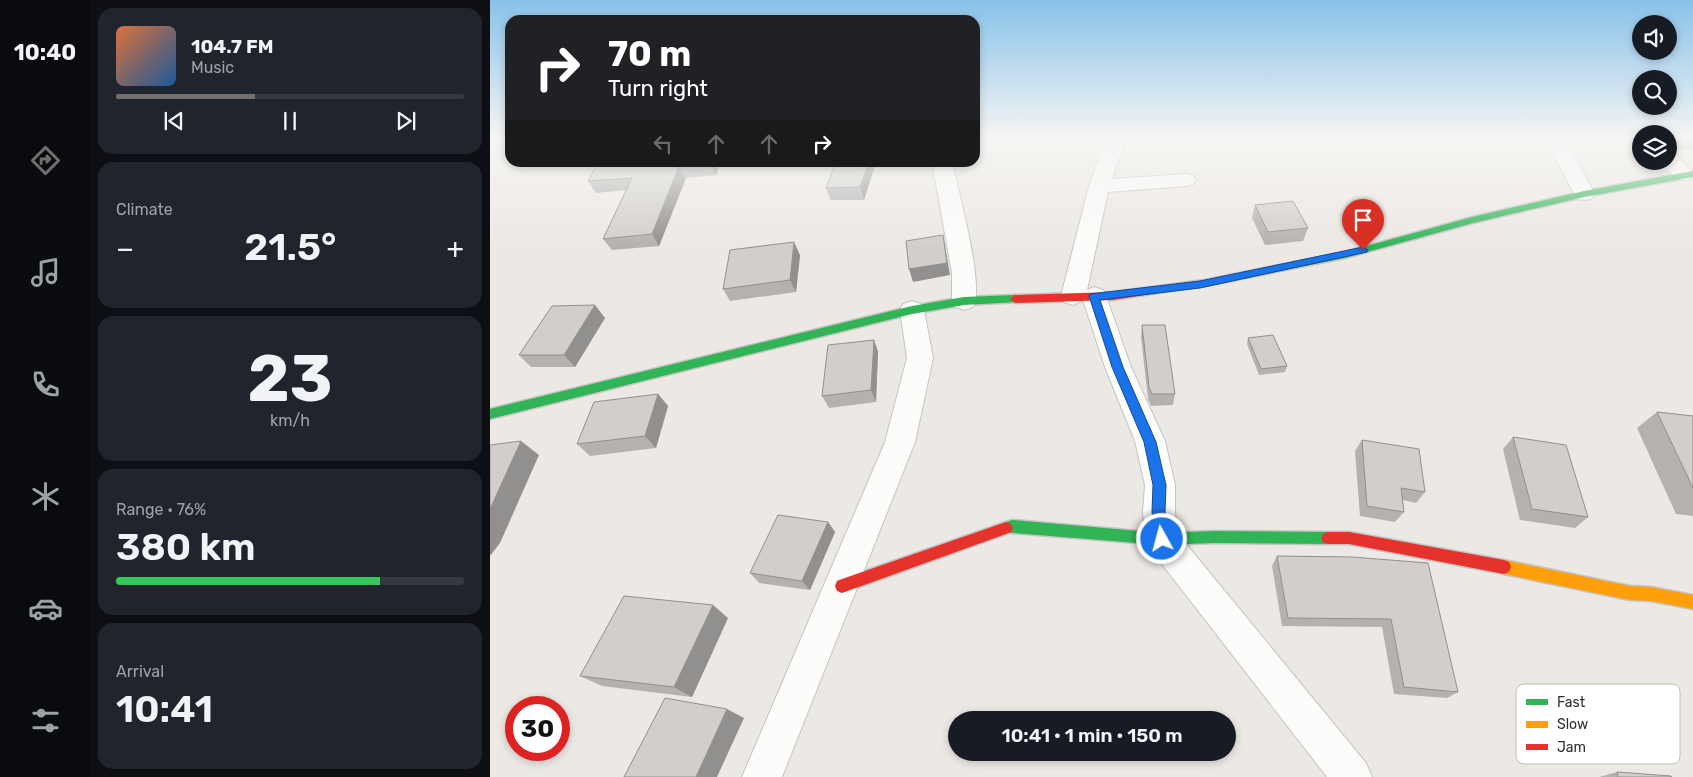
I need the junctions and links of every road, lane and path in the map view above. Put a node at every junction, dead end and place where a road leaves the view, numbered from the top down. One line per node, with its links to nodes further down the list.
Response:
1 (944, 174): 9 (street)
2 (1103, 174): 6 (street)
3 (1573, 174): 7 (street)
4 (1687, 174): 7 (street)
5 (1186, 180): 6 (street)
6 (1099, 186): 8 (street)
7 (1584, 194): 8 (street)
8 (1083, 296): 9 (street); 12 (street)
9 (964, 301): 10 (street)
10 (912, 310): 11 (street); 13 (street)
11 (490, 414)
12 (1162, 539): 13 (street); 14 (street); 16 (street)
13 (842, 586): 15 (street)
14 (1693, 602)
15 (762, 777)
16 (1352, 777)

